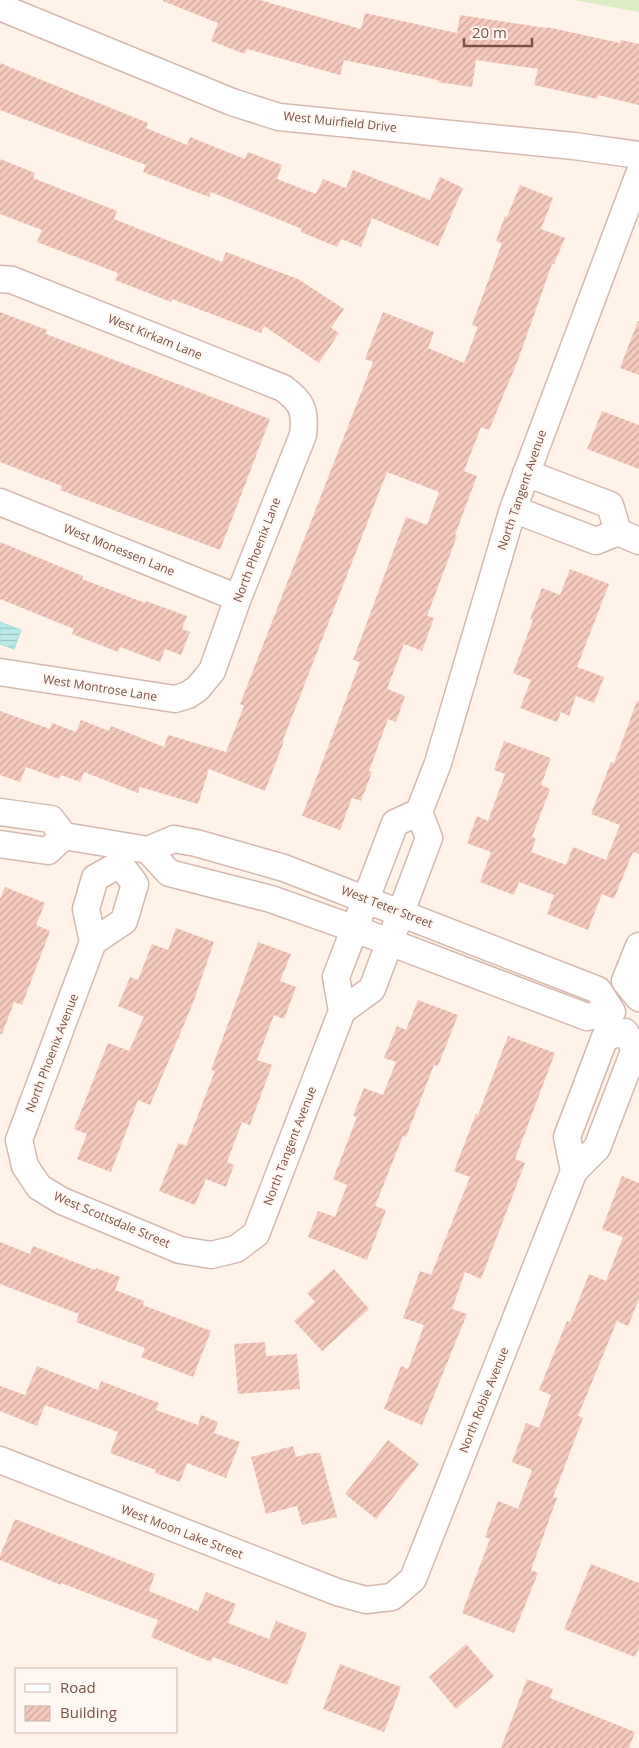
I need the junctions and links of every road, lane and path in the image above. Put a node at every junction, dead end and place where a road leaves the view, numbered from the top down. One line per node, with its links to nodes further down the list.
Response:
1 (0, 7): 2 (street, West Muirfield Drive)
2 (639, 155)
3 (639, 174): 6 (street, North Tangent Avenue)
4 (0, 279): 5 (street, West Kirkam Lane)
5 (303, 408): 10 (street, North Phoenix Lane)
6 (526, 473): 8 (street, North Tangent Avenue); 9 (street)
7 (0, 502): 10 (street, West Monessen Lane)
8 (513, 509): 9 (street); 14 (street, North Tangent Avenue)
9 (628, 536)
10 (238, 598): 12 (street, North Phoenix Lane)
11 (0, 672): 12 (street, West Montrose Lane)
12 (198, 688)
13 (0, 812): 15 (street)
14 (419, 812): 19 (street); 20 (street)
15 (64, 836): 16 (street); 18 (street)
16 (0, 844)
17 (148, 850): 18 (street); 19 (street, West Teter Street); 21 (street)
18 (120, 855): 22 (street); 22 (street)
19 (366, 899): 20 (street, West Teter Street); 21 (street)
20 (400, 913): 23 (street); 26 (street, West Teter Street)
21 (355, 929): 23 (street); 25 (street)
22 (94, 942): 27 (street, North Phoenix Avenue)
23 (389, 943): 25 (street); 26 (street)
24 (639, 946): 26 (street)
25 (342, 1011): 28 (street, North Tangent Avenue)
26 (631, 1013): 30 (street, North Robie Avenue)
27 (25, 1166): 28 (street, West Scottsdale Street)
28 (211, 1255)
29 (0, 1460): 30 (street, West Moon Lake Street)
30 (366, 1600)

